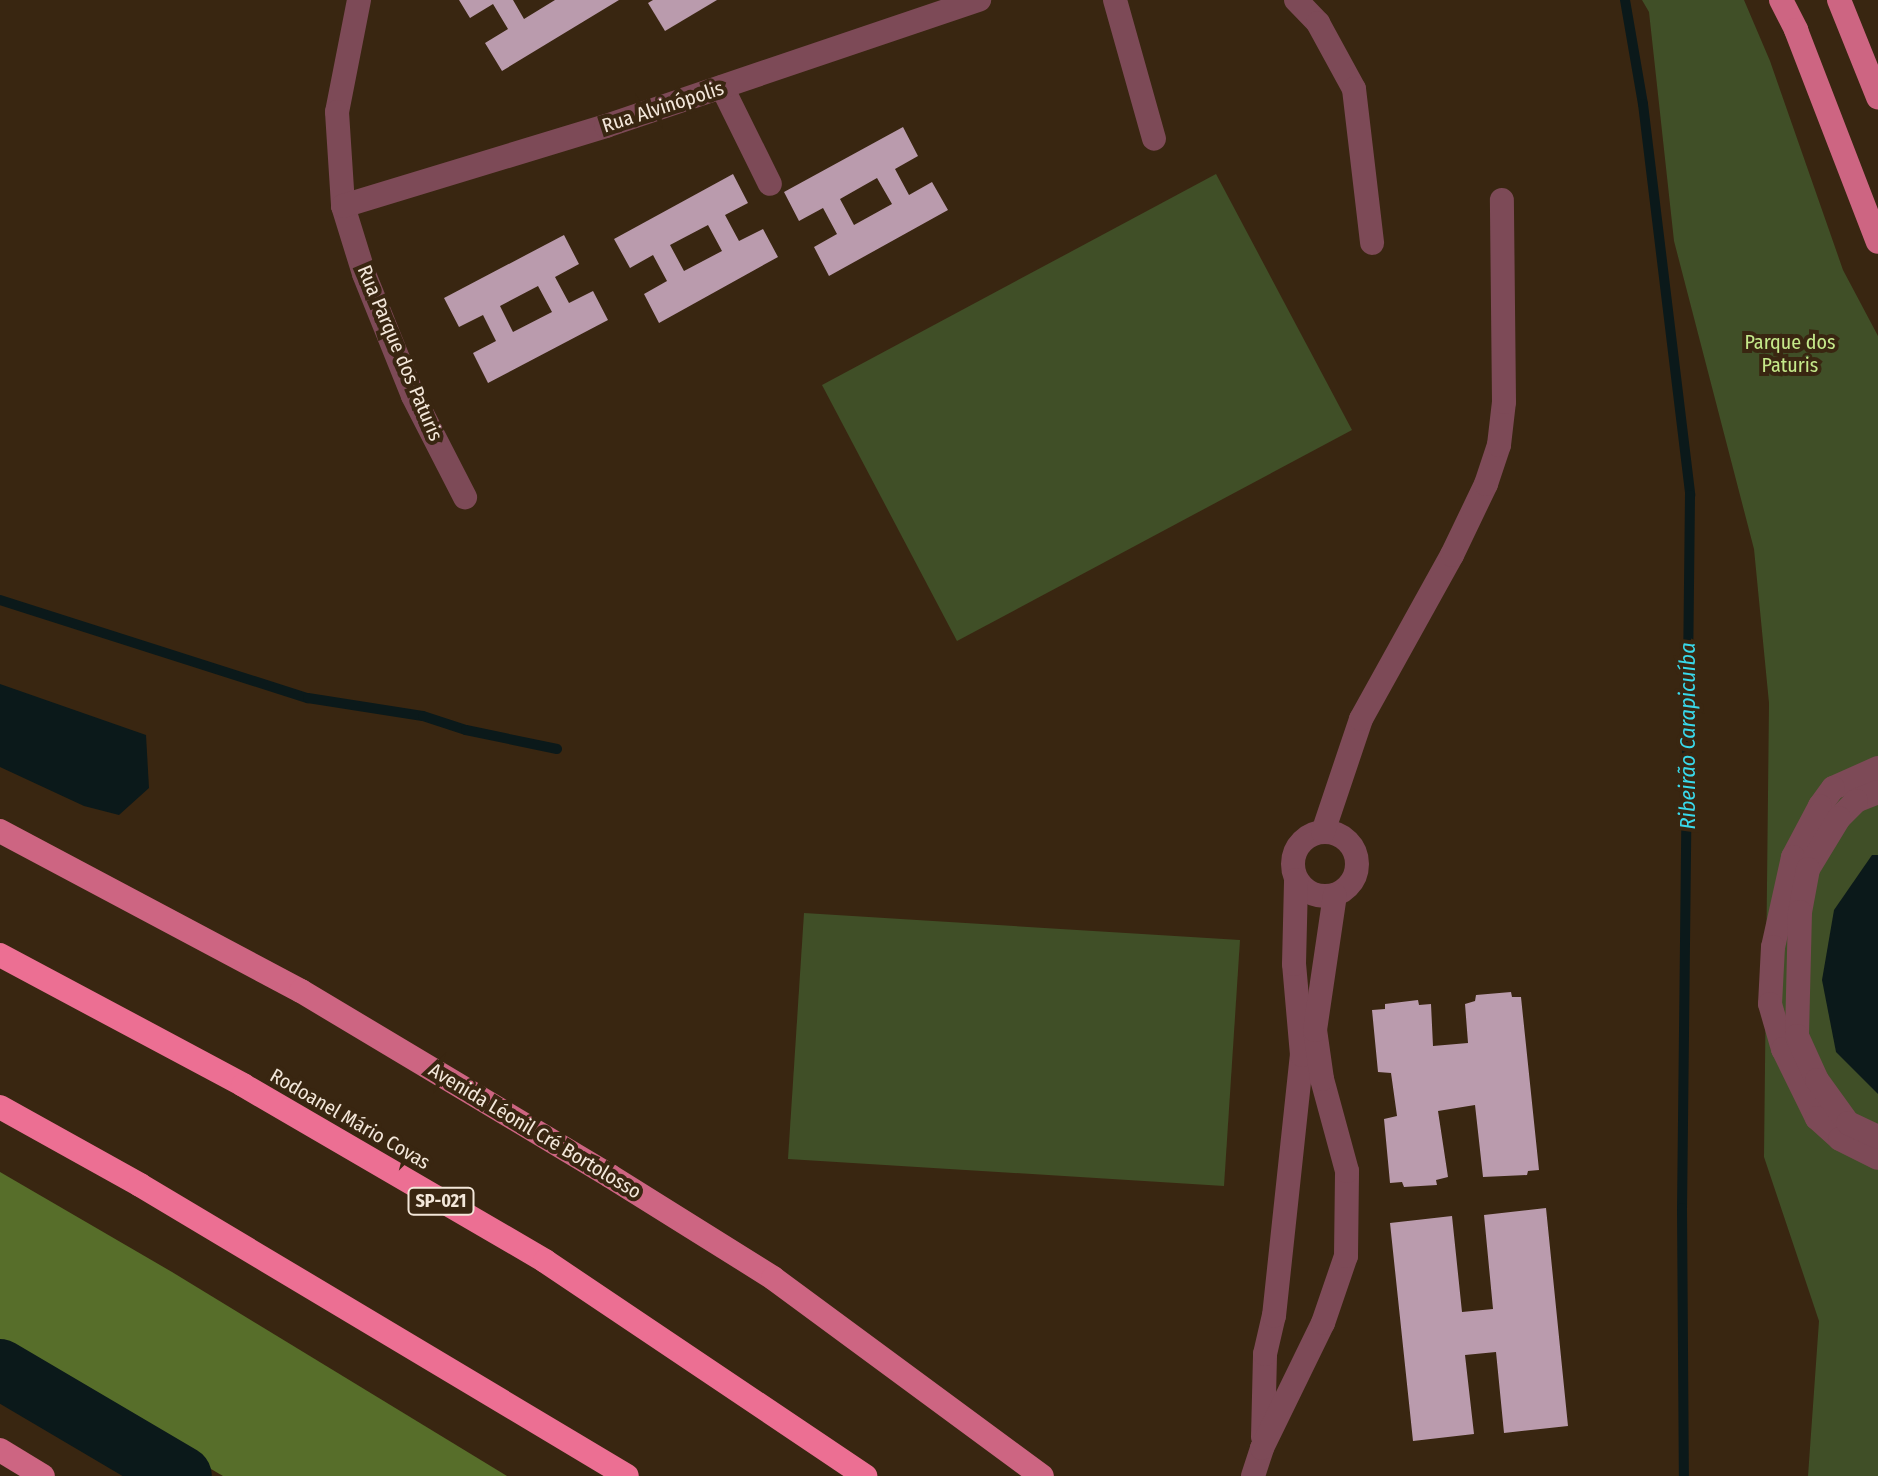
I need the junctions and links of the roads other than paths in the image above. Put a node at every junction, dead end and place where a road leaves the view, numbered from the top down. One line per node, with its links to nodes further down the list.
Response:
1 (359, 0): 12 (street, Rua Parque dos Paturis)
2 (979, 0): 7 (street, Rua Alvinópolis)
3 (1115, 0): 9 (street)
4 (1296, 0): 14 (street)
5 (1781, 0): 13 (main road)
6 (1839, 0): 8 (main road)
7 (722, 87): 10 (street); 12 (street, Rua Alvinópolis)
8 (1878, 97)
9 (1154, 139)
10 (770, 184)
11 (1502, 200): 19 (street)
12 (343, 206): 15 (street, Rua Parque dos Paturis)
13 (1878, 242)
14 (1372, 243)
15 (465, 497)
16 (1878, 768): 25 (street)
17 (1878, 792): 24 (street)
18 (0, 831): 31 (main road, Avenida Léonil Cré Bortolosso)
19 (1323, 832): 20 (street); 21 (street)
20 (1296, 880): 21 (street); 26 (street)
21 (1335, 895): 26 (street)
22 (0, 955): 30 (highway, Rodoanel Mário Covas / SP-021)
23 (0, 1107): 29 (highway)
24 (1878, 1137)
25 (1878, 1158)
26 (1262, 1448): 32 (street)
27 (0, 1450): 28 (main road)
28 (43, 1476)
29 (627, 1476)
30 (865, 1476)
31 (1042, 1476)
32 (1253, 1476)

